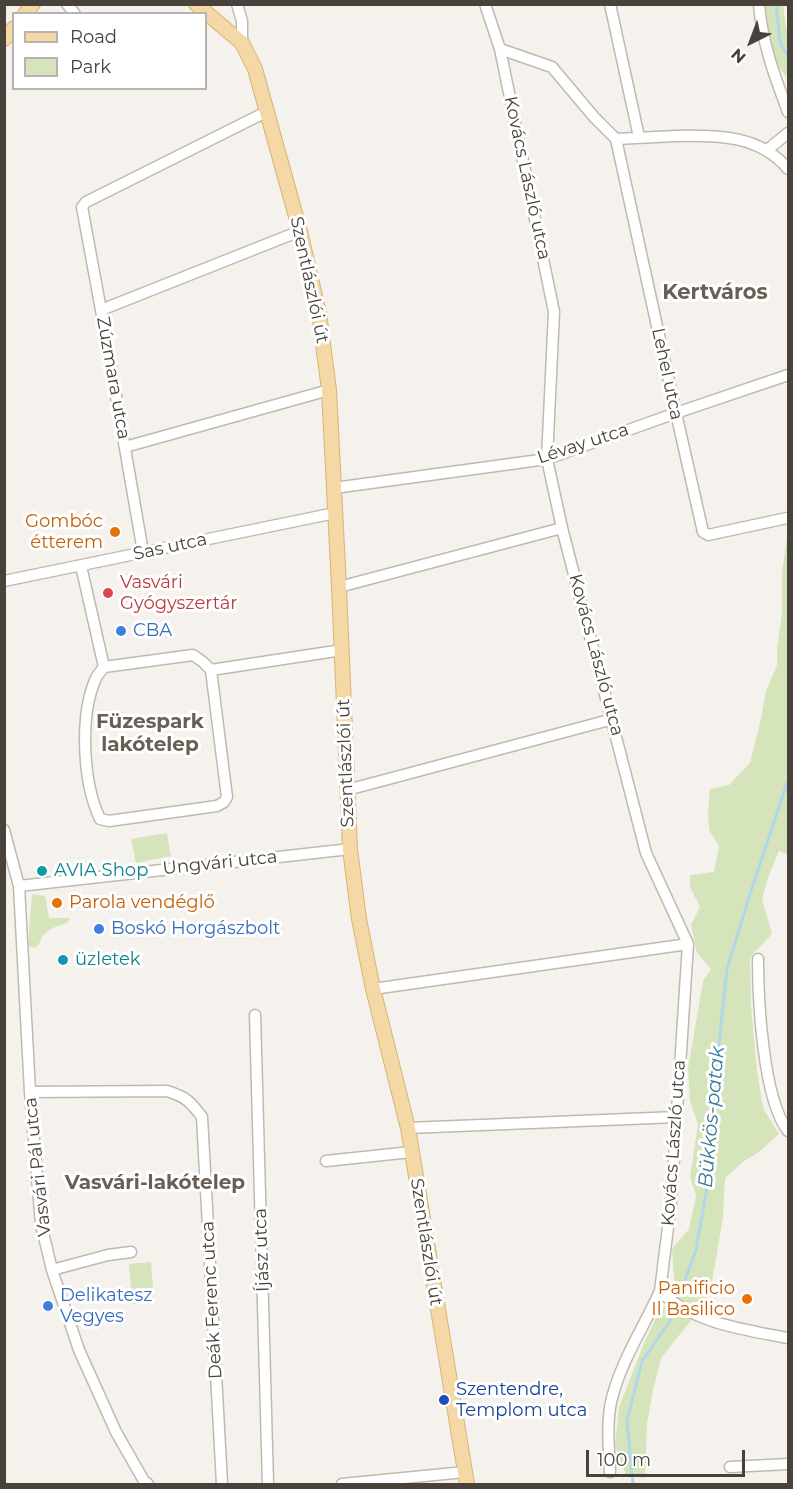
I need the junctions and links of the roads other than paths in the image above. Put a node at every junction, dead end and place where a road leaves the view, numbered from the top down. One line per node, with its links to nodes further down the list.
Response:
1 (237, 4): 6 (street, Szentlászlói út)
2 (485, 4): 7 (street, Kovács László utca)
3 (610, 4): 11 (street)
4 (759, 4): 9 (street)
5 (207, 14): 6 (main road, Szentlászlói út)
6 (242, 44): 8 (main road, Szentlászlói út)
7 (500, 49): 12 (street); 21 (street, Kovács László utca)
8 (268, 111): 15 (main road, Szentlászlói út); 16 (street, Zúzmara utca)
9 (789, 112)
10 (789, 133): 13 (street)
11 (639, 137): 12 (street); 13 (street)
12 (616, 139): 19 (street, Lehel utca)
13 (766, 150): 14 (street)
14 (789, 170)
15 (300, 231): 16 (street); 18 (main road, Szentlászlói út)
16 (101, 310): 20 (street, Zúzmara utca)
17 (789, 375): 19 (street, Lévay utca)
18 (328, 390): 20 (street); 22 (main road, Szentlászlói út)
19 (676, 413): 21 (street, Lévay utca); 24 (street, Lehel utca)
20 (125, 447): 26 (street, Zúzmara utca)
21 (547, 459): 22 (street, Lévay utca); 25 (street, Kovács László utca)
22 (334, 488): 23 (main road, Szentlászlói út)
23 (335, 513): 26 (street, Sas utca); 29 (main road, Szentlászlói út)
24 (787, 518)
25 (562, 528): 29 (street); 33 (street, Kovács László utca)
26 (143, 552): 27 (street, Sas utca)
27 (81, 566): 28 (street, Sas utca); 31 (street)
28 (4, 581)
29 (339, 587): 30 (main road, Szentlászlói út)
30 (342, 650): 32 (street); 34 (main road, Szentlászlói út)
31 (104, 667): 32 (street); 32 (street)
32 (211, 670)
33 (613, 719): 34 (street); 38 (street, Kovács László utca)
34 (347, 790): 36 (main road, Szentlászlói út)
35 (4, 830): 37 (street, Vasvári Pál utca)
36 (350, 849): 37 (street, Ungvári utca); 40 (main road, Szentlászlói út)
37 (19, 886): 42 (street, Vasvári Pál utca)
38 (688, 944): 40 (street); 43 (street, Kovács László utca)
39 (758, 959): 45 (street)
40 (373, 989): 44 (main road, Szentlászlói út)
41 (255, 1015): 58 (street, Íjász utca)
42 (30, 1092): 49 (street, Vasvári Pál utca); 57 (street, Deák Ferenc utca)
43 (676, 1117): 44 (street); 50 (street, Kovács László utca)
44 (408, 1128): 46 (main road, Szentlászlói út)
45 (789, 1131)
46 (411, 1152): 47 (street); 55 (main road, Szentlászlói út)
47 (327, 1161)
48 (131, 1252): 49 (street)
49 (52, 1270): 56 (street, Vasvári Pál utca)
50 (664, 1295): 51 (street); 54 (street, Kovács László utca)
51 (789, 1338)
52 (789, 1464): 53 (street)
53 (730, 1467)
54 (610, 1472)
55 (466, 1479): 59 (street)
56 (148, 1485)
57 (222, 1485)
58 (268, 1485)
59 (342, 1485)

